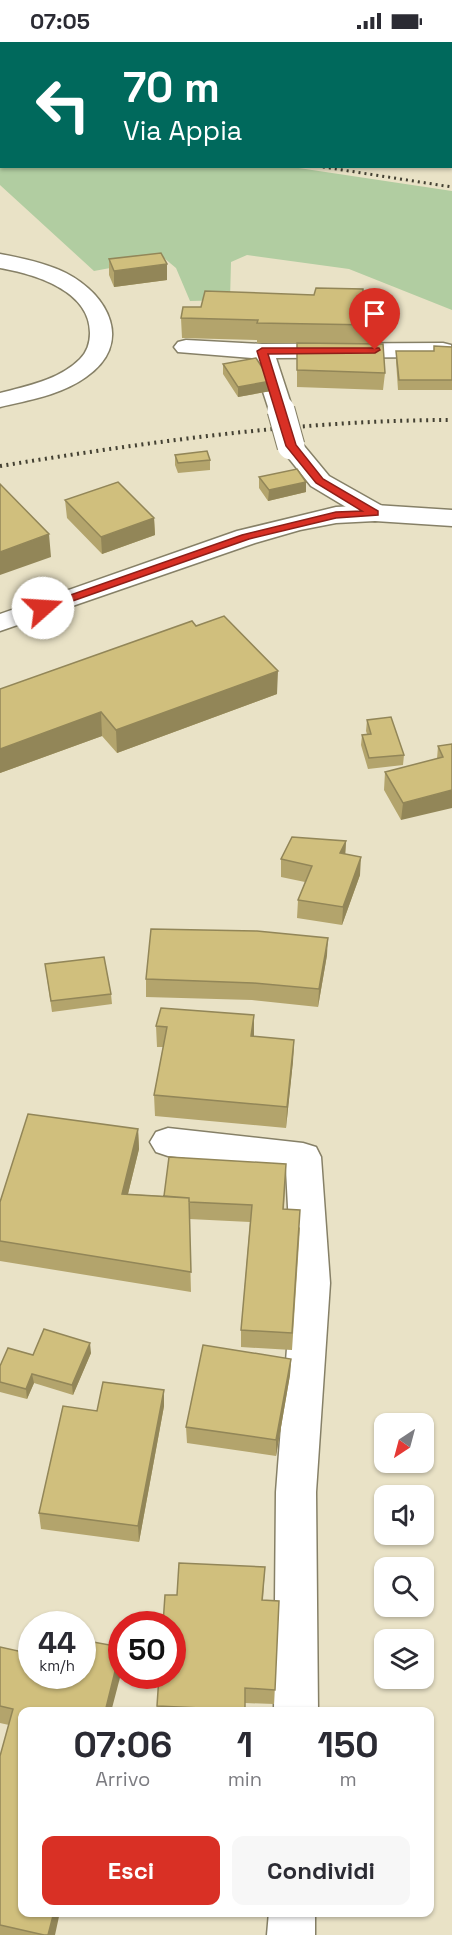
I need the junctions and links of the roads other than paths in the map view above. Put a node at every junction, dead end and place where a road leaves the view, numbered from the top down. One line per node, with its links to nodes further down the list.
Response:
1 (0, 261): 5 (street)
2 (186, 347): 4 (street)
3 (443, 350): 4 (street)
4 (262, 351): 6 (street, bridge)
5 (0, 400)
6 (375, 513): 7 (street); 8 (street)
7 (452, 518)
8 (0, 623)
9 (168, 1142): 10 (street)
10 (296, 1707)
11 (292, 1917): 12 (street)
12 (291, 1935)

